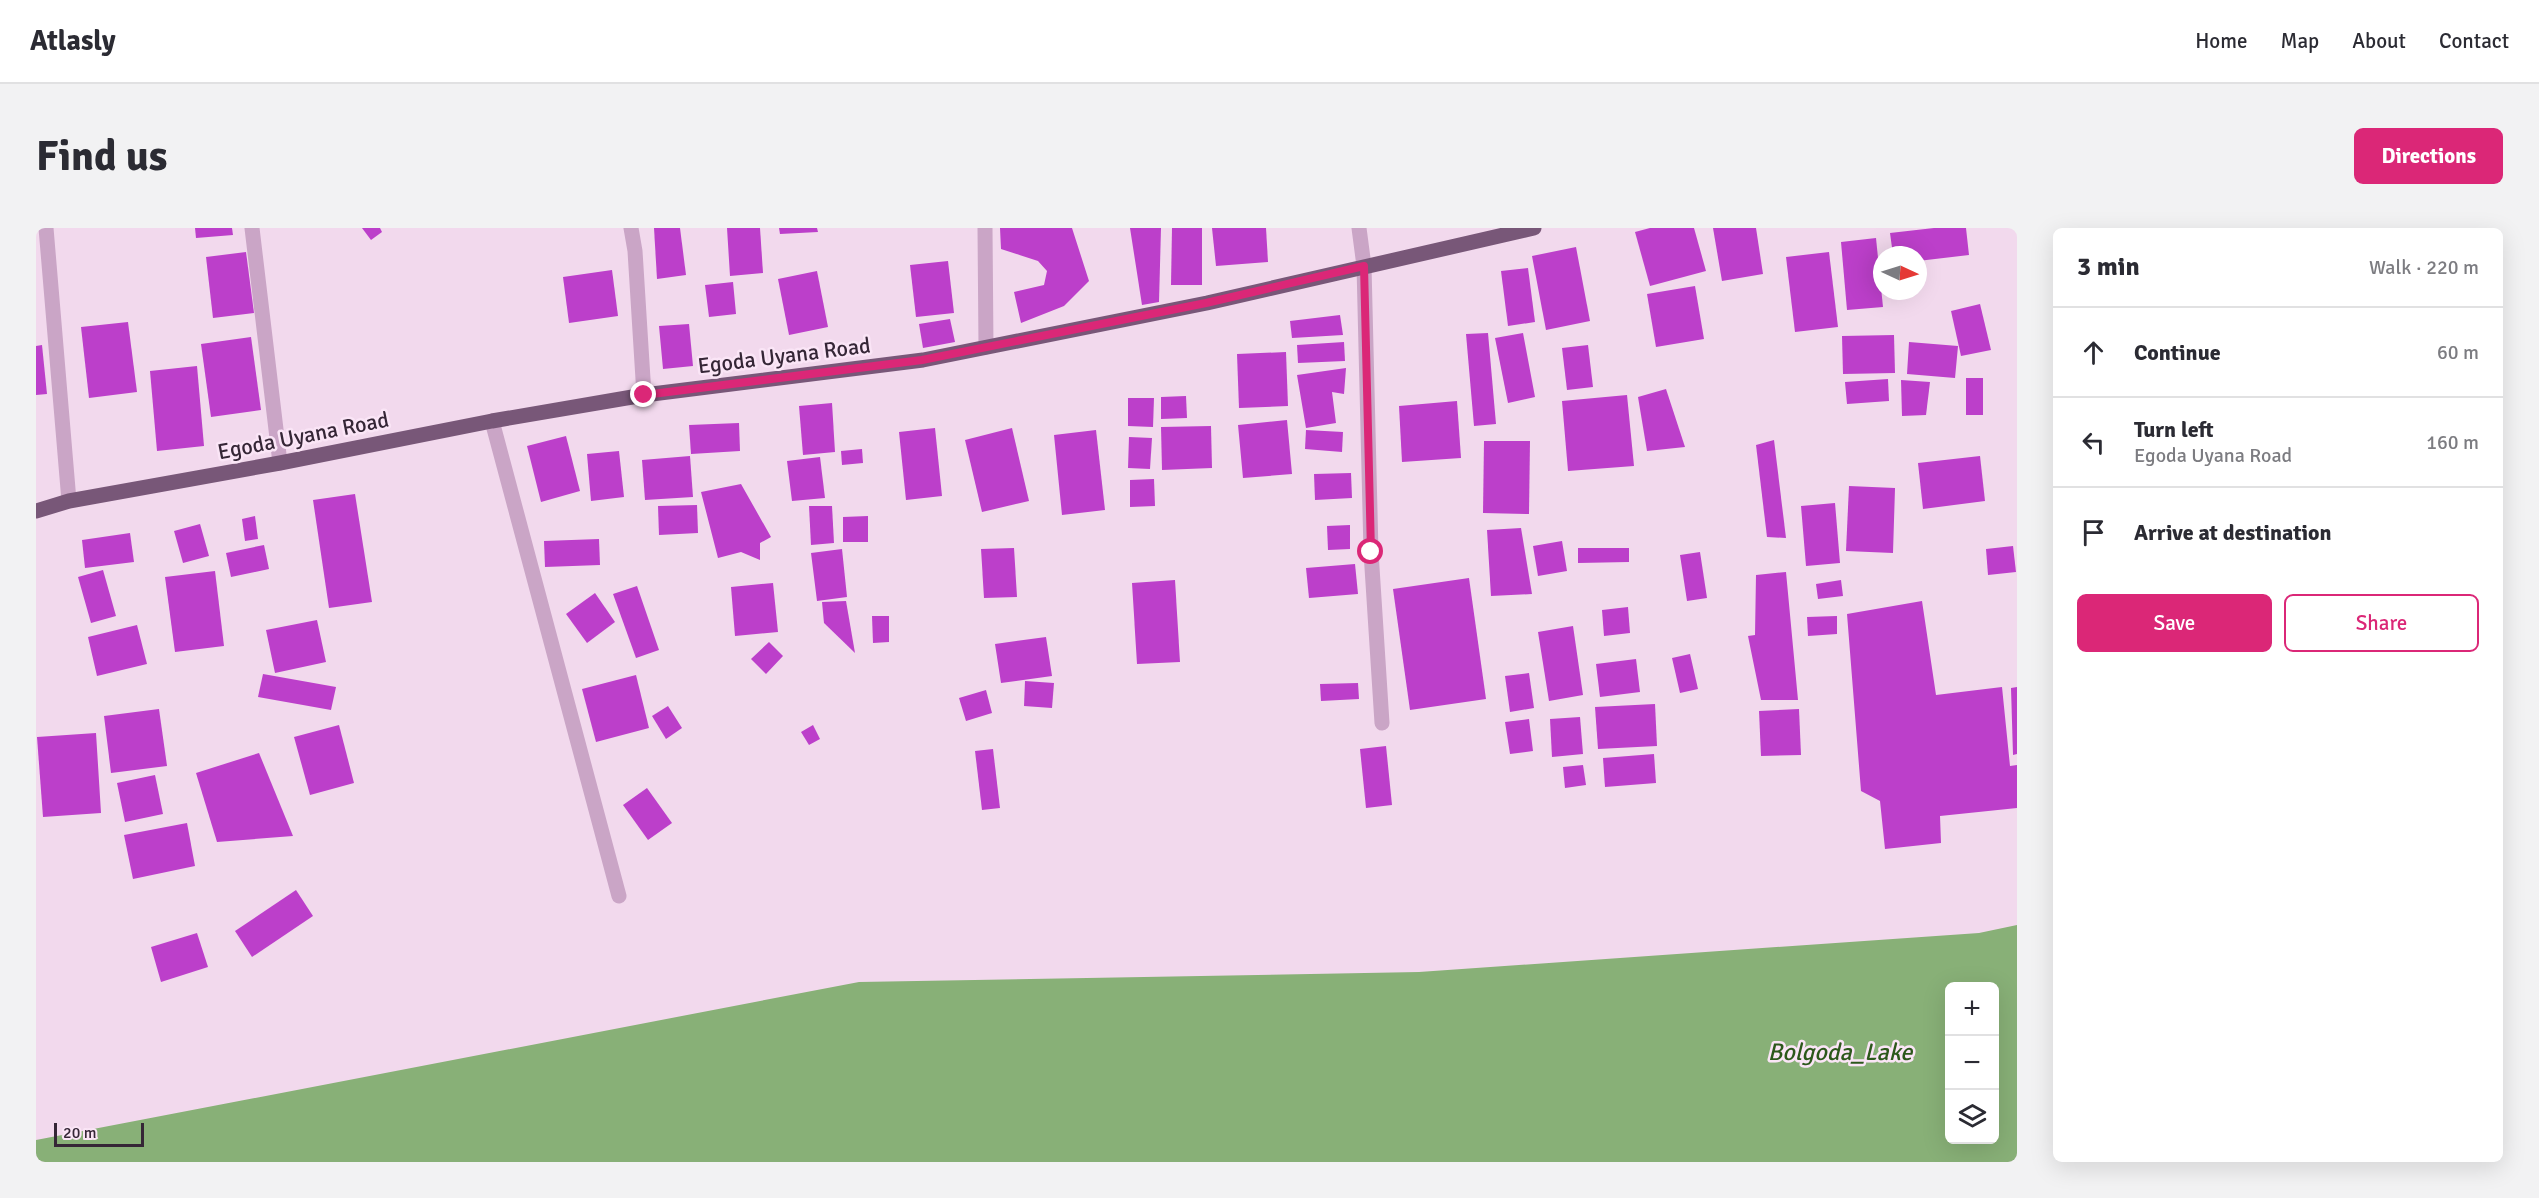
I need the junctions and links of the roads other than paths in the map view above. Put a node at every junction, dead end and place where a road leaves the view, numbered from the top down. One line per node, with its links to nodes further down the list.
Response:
1 (46, 228): 12 (street)
2 (252, 228): 11 (street)
3 (631, 228): 9 (street)
4 (985, 228): 8 (street)
5 (1359, 228): 7 (street)
6 (1534, 228): 7 (main road, Egoda Uyana Road)
7 (1364, 266): 8 (main road, Egoda Uyana Road); 14 (street)
8 (986, 347): 9 (main road, Egoda Uyana Road)
9 (644, 395): 10 (main road, Egoda Uyana Road)
10 (492, 421): 11 (main road, Egoda Uyana Road); 15 (street)
11 (280, 464): 12 (main road, Egoda Uyana Road)
12 (69, 501): 13 (main road, Egoda Uyana Road)
13 (36, 511)
14 (1382, 723)
15 (619, 896)

